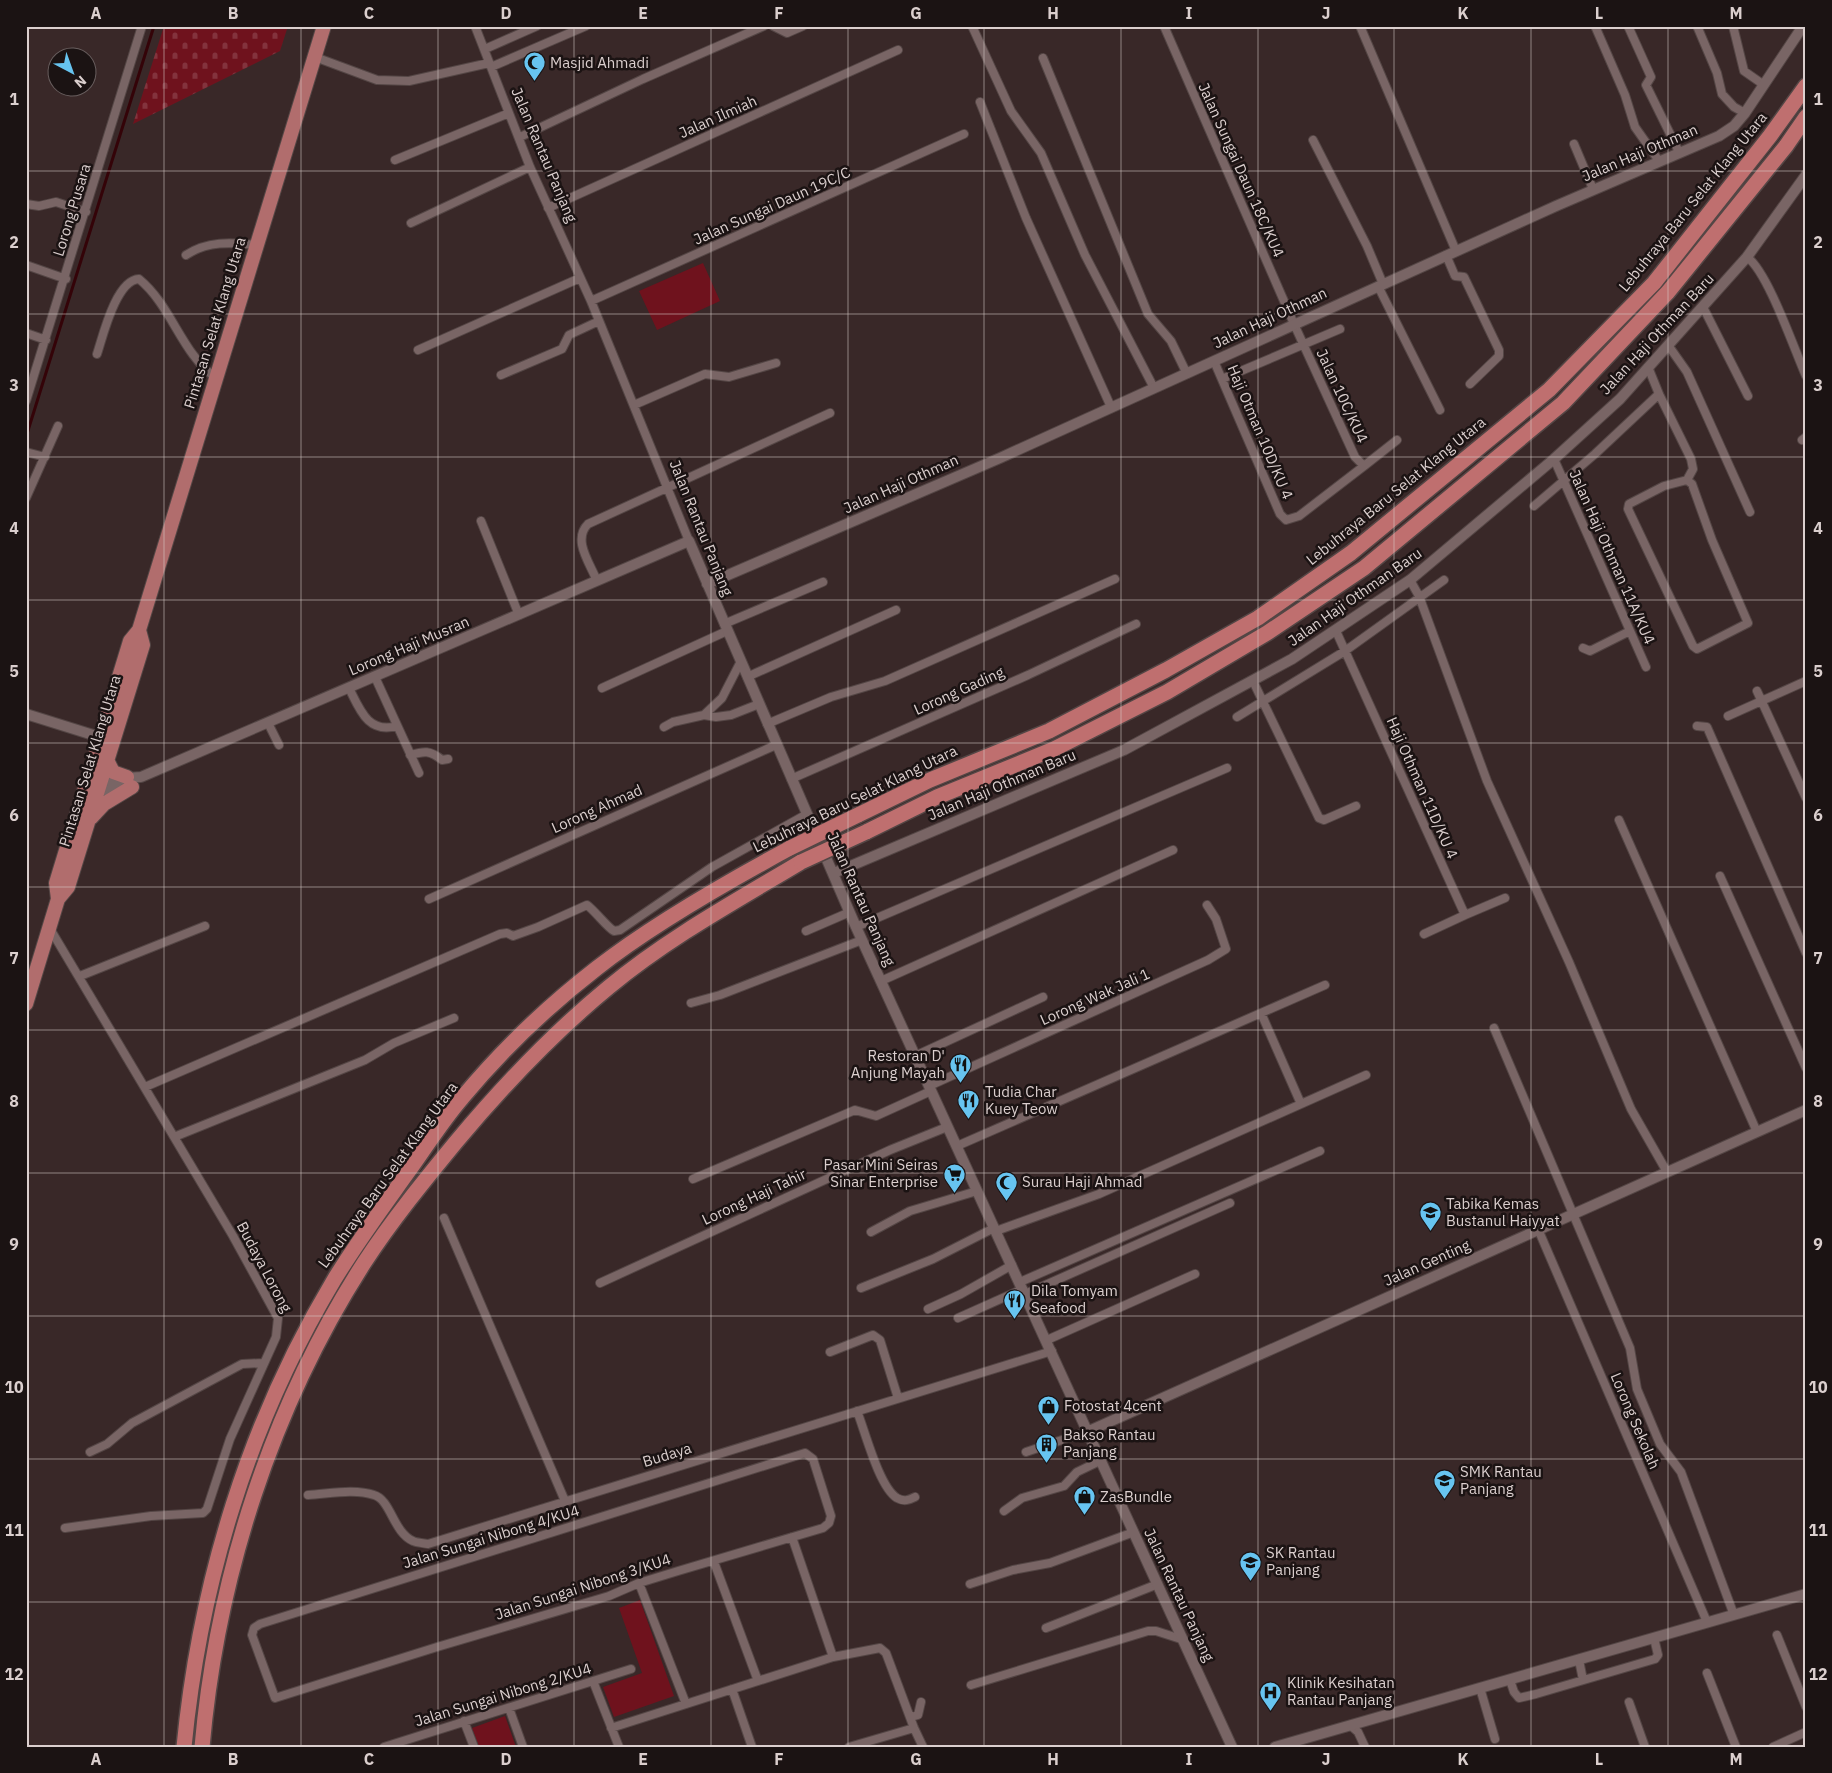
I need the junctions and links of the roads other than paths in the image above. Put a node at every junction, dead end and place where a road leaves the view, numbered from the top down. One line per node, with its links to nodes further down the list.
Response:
1 (142, 26): 40 (street, Lorong Pusara)
2 (324, 26): 19 (highway, Pintasan Selat Klang Utara)
3 (475, 26): 17 (street, Jalan Rantau Panjang)
4 (537, 26): 17 (street)
5 (586, 26): 21 (street)
6 (764, 26): 29 (street)
7 (773, 26): 8 (street)
8 (803, 26)
9 (972, 26): 71 (street)
10 (1164, 26): 54 (street, Jalan Sungai Daun 18C/KU4)
11 (1360, 26): 43 (street)
12 (1595, 26): 34 (street)
13 (1628, 26): 32 (street)
14 (1697, 26): 25 (street)
15 (1733, 26): 22 (street)
16 (1802, 26): 22 (street, Jalan Haji Othman)
17 (485, 50): 21 (street, Jalan Rantau Panjang)
18 (898, 50): 39 (street, Jalan Ilmiah)
19 (315, 57): 21 (street); 42 (highway, Pintasan Selat Klang Utara)
20 (1043, 58): 65 (street)
21 (490, 65): 26 (street, Jalan Rantau Panjang)
22 (1764, 85): 25 (street, Jalan Haji Othman)
23 (1806, 86): 252 (highway, Lebuhraya Baru Selat Klang Utara, bridge)
24 (980, 102): 76 (street)
25 (1745, 113): 32 (street, Jalan Haji Othman)
26 (509, 114): 29 (street, Jalan Rantau Panjang); 33 (street)
27 (1806, 118): 253 (highway, Lebuhraya Baru Selat Klang Utara, bridge)
28 (964, 134): 51 (street, Jalan Sungai Daun 19C/C)
29 (520, 137): 35 (street, Jalan Rantau Panjang)
30 (1313, 140): 50 (street)
31 (1574, 144): 37 (street)
32 (1679, 152): 34 (street, Jalan Haji Othman)
33 (395, 160)
34 (1659, 161): 37 (street, Jalan Haji Othman)
35 (530, 167): 39 (street, Jalan Rantau Panjang); 41 (street)
36 (1806, 175): 46 (street, Jalan Haji Othman Baru)
37 (1593, 189): 43 (street, Jalan Haji Othman)
38 (26, 204): 40 (street)
39 (548, 208): 48 (street, Jalan Rantau Panjang)
40 (86, 212): 49 (street, Lorong Pusara)
41 (411, 223)
42 (256, 245): 44 (street); 68 (highway, Pintasan Selat Klang Utara)
43 (1456, 251): 45 (street, Jalan Haji Othman)
44 (186, 255)
45 (1446, 255): 50 (street, Jalan Haji Othman); 70 (street)
46 (1747, 258): 52 (street, Jalan Haji Othman Baru); 67 (street)
47 (26, 265): 49 (street)
48 (580, 278): 51 (street, Jalan Rantau Panjang); 60 (street)
49 (66, 279): 57 (street, Lorong Pusara)
50 (1380, 285): 54 (street, Jalan Haji Othman); 77 (street)
51 (591, 301): 53 (street, Jalan Rantau Panjang)
52 (1703, 307): 59 (street, Jalan Haji Othman Baru); 73 (street)
53 (599, 321): 66 (street); 75 (street, Jalan Rantau Panjang)
54 (1294, 324): 58 (street, Jalan 10C/KU4); 62 (street, Jalan Haji Othman)
55 (1340, 329): 58 (street)
56 (26, 334): 57 (street)
57 (46, 340): 74 (street, Lorong Pusara)
58 (1303, 344): 69 (street); 84 (street, Jalan 10C/KU4)
59 (1668, 345): 64 (street, Jalan Haji Othman Baru); 90 (street)
60 (418, 350)
61 (97, 354): 68 (street)
62 (1214, 361): 65 (street, Jalan Haji Othman); 69 (street, Haji Otman 10D/KU 4)
63 (776, 363): 75 (street)
64 (1648, 367): 72 (street); 83 (street, Jalan Haji Othman Baru)
65 (1187, 374): 71 (street, Jalan Haji Othman)
66 (501, 375)
67 (1806, 376)
68 (216, 378): 129 (highway, Pintasan Selat Klang Utara)
69 (1222, 379): 84 (street, Haji Otman 10D/KU 4)
70 (1470, 384)
71 (1154, 388): 76 (street, Jalan Haji Othman)
72 (1659, 394): 85 (street); 86 (street)
73 (1748, 396)
74 (26, 401)
75 (634, 405): 87 (street, Jalan Rantau Panjang)
76 (1111, 407): 98 (street, Jalan Haji Othman)
77 (1440, 410)
78 (830, 413): 87 (street)
79 (58, 426): 82 (street)
80 (1396, 440): 84 (street, Jalan 10C/KU4)
81 (26, 452): 82 (street)
82 (44, 457): 88 (street)
83 (1554, 459): 86 (street, Jalan Haji Othman 11A/KU4); 94 (street, Jalan Haji Othman Baru)
84 (1364, 466)
85 (1687, 480): 85 (street)
86 (1562, 481): 89 (street); 105 (street, Jalan Haji Othman 11A/KU4)
87 (668, 486): 92 (street, Jalan Rantau Panjang); 96 (street)
88 (26, 498)
89 (1534, 506)
90 (1750, 512)
91 (481, 521): 101 (street)
92 (689, 541): 96 (street, Lorong Haji Musran); 98 (street, Jalan Rantau Panjang)
93 (1115, 579): 125 (street)
94 (1410, 580): 99 (street); 104 (street, Jalan Haji Othman Baru)
95 (1444, 580): 99 (street)
96 (597, 581): 101 (street, Lorong Haji Musran)
97 (823, 582): 103 (street)
98 (707, 584): 103 (street, Jalan Rantau Panjang)
99 (1419, 596): 107 (street); 182 (street)
100 (896, 610): 111 (street)
101 (519, 615): 110 (street, Lorong Haji Musran)
102 (1136, 624): 137 (street, Lorong Gading)
103 (726, 627): 108 (street, Jalan Rantau Panjang); 115 (street)
104 (1336, 631): 107 (street, Haji Othman 11D/KU 4); 112 (street, Jalan Haji Othman Baru)
105 (1630, 631): 106 (street); 109 (street, Jalan Haji Othman 11A/KU4)
106 (1583, 648)
107 (1345, 651): 118 (street); 153 (street, Haji Othman 11D/KU 4)
108 (740, 663): 111 (street, Jalan Rantau Panjang); 121 (street)
109 (1646, 666)
110 (375, 677): 114 (street, Lorong Haji Musran); 126 (street)
111 (747, 677): 119 (street, Jalan Rantau Panjang)
112 (1253, 681): 118 (street); 146 (street, Jalan Haji Othman Baru)
113 (1806, 682): 117 (street)
114 (349, 688): 124 (street, Lorong Haji Musran); 126 (street)
115 (602, 688)
116 (1757, 691): 117 (street)
117 (1761, 701): 122 (street); 140 (street)
118 (1264, 702): 123 (street); 141 (street)
119 (759, 704): 121 (street); 125 (street, Jalan Rantau Panjang)
120 (26, 714): 129 (street)
121 (704, 715): 128 (street)
122 (1728, 716)
123 (1237, 717)
124 (268, 723): 130 (street); 138 (street, Lorong Haji Musran)
125 (767, 724): 131 (street, Jalan Rantau Panjang)
126 (397, 726): 132 (street)
127 (1697, 726): 160 (street)
128 (664, 728)
129 (107, 739): 134 (highway, Pintasan Selat Klang Utara); 139 (highway, Pintasan Selat Klang Utara)
130 (279, 745)
131 (776, 745): 137 (street, Jalan Rantau Panjang); 150 (street, Lorong Ahmad)
132 (410, 755): 133 (street); 136 (street)
133 (448, 759)
134 (107, 760): 138 (highway); 139 (highway, Pintasan Selat Klang Utara)
135 (1227, 768): 156 (street)
136 (419, 773)
137 (791, 779): 142 (street, Jalan Rantau Panjang)
138 (133, 780): 139 (street, Lorong Haji Musran); 143 (highway)
139 (93, 784): 143 (highway, Pintasan Selat Klang Utara); 149 (highway, Pintasan Selat Klang Utara)
140 (1806, 798)
141 (1356, 806)
142 (807, 814): 146 (street, Jalan Rantau Panjang); 173 (street)
143 (89, 820): 149 (highway, Pintasan Selat Klang Utara)
144 (1618, 820): 178 (street)
145 (1173, 850): 162 (street)
146 (834, 873): 152 (street, Jalan Rantau Panjang)
147 (1720, 876): 171 (street)
148 (1506, 898): 153 (street)
149 (58, 899): 155 (highway, Pintasan Selat Klang Utara)
150 (429, 899)
151 (1207, 905): 174 (street, Lorong Wak Jali 1)
152 (850, 912): 156 (street, Jalan Rantau Panjang); 157 (street)
153 (1465, 916): 158 (street)
154 (205, 926): 161 (street)
155 (49, 927): 161 (street, Budaya Lorong); 166 (highway, Pintasan Selat Klang Utara)
156 (856, 927): 159 (street, Jalan Rantau Panjang)
157 (806, 930)
158 (1424, 934)
159 (862, 940): 162 (street, Jalan Rantau Panjang); 165 (street)
160 (1806, 953)
161 (80, 976): 173 (street, Budaya Lorong)
162 (881, 981): 170 (street, Jalan Rantau Panjang)
163 (1325, 985): 167 (street)
164 (1043, 997): 170 (street)
165 (691, 1003)
166 (26, 1004)
167 (1261, 1013): 175 (street); 180 (street)
168 (454, 1018): 179 (street)
169 (1494, 1028): 186 (street)
170 (915, 1056): 174 (street, Jalan Rantau Panjang)
171 (1806, 1068)
172 (1366, 1075): 175 (street)
173 (145, 1086): 179 (street, Budaya Lorong)
174 (930, 1089): 177 (street, Jalan Rantau Panjang); 183 (street)
175 (1301, 1104): 188 (street)
176 (1806, 1110): 178 (street, Jalan Genting)
177 (947, 1127): 180 (street, Jalan Rantau Panjang); 193 (street, Lorong Haji Tahir)
178 (1757, 1132): 182 (street, Jalan Genting)
179 (174, 1137): 201 (street, Budaya Lorong)
180 (957, 1146): 184 (street, Jalan Rantau Panjang)
181 (1320, 1151): 195 (street)
182 (1667, 1172): 186 (street, Jalan Genting)
183 (693, 1180)
184 (977, 1191): 188 (street, Jalan Rantau Panjang); 190 (street)
185 (1230, 1203): 195 (street)
186 (1574, 1213): 189 (street, Jalan Genting); 221 (street)
187 (444, 1218): 211 (street)
188 (995, 1230): 191 (street, Jalan Rantau Panjang); 194 (street)
189 (1538, 1230): 204 (street, Jalan Genting); 222 (street, Lorong Sekolah)
190 (871, 1232)
191 (1012, 1265): 195 (street, Jalan Rantau Panjang); 196 (street)
192 (1196, 1274): 198 (street)
193 (600, 1283)
194 (862, 1288)
195 (1023, 1288): 197 (street); 198 (street, Jalan Rantau Panjang)
196 (928, 1309)
197 (958, 1318)
198 (1047, 1340): 199 (street, Jalan Rantau Panjang)
199 (1052, 1351): 202 (street, Budaya); 204 (street, Jalan Rantau Panjang)
200 (830, 1352): 202 (street)
201 (263, 1363): 205 (street); 213 (street, Budaya Lorong)
202 (898, 1398): 203 (street, Budaya)
203 (857, 1410): 210 (street); 211 (street, Budaya)
204 (1089, 1431): 206 (street); 208 (street, Jalan Rantau Panjang)
205 (90, 1452)
206 (1026, 1452)
207 (809, 1455): 215 (street, Jalan Sungai Nibong 3/KU4); 238 (street, Jalan Sungai Nibong 4/KU4)
208 (1102, 1460): 212 (street); 214 (street, Jalan Rantau Panjang)
209 (308, 1495): 211 (street, Budaya)
210 (915, 1497)
211 (565, 1501)
212 (1004, 1510)
213 (65, 1528)
214 (1134, 1532): 218 (street); 219 (street, Jalan Rantau Panjang)
215 (792, 1538): 216 (street, Jalan Sungai Nibong 3/KU4); 227 (street)
216 (714, 1562): 217 (street, Jalan Sungai Nibong 3/KU4); 234 (street)
217 (639, 1583): 238 (street, Jalan Sungai Nibong 3/KU4); 241 (street)
218 (970, 1584)
219 (1158, 1584): 223 (street); 226 (street, Jalan Rantau Panjang)
220 (1806, 1594): 221 (street)
221 (1734, 1615): 222 (street)
222 (1707, 1622): 225 (street)
223 (1046, 1628)
224 (1777, 1635): 242 (street)
225 (1654, 1638): 228 (street); 232 (street)
226 (1184, 1640): 235 (street); 261 (street, Jalan Rantau Panjang)
227 (833, 1657): 234 (street); 244 (street)
228 (1578, 1660): 231 (street); 232 (street)
229 (631, 1669): 233 (street, Jalan Sungai Nibong 2/KU4)
230 (1707, 1673): 265 (street)
231 (1510, 1680): 232 (street); 236 (street)
232 (1583, 1680)
233 (593, 1681): 243 (street, Jalan Sungai Nibong 2/KU4); 247 (street)
234 (758, 1681): 237 (street)
235 (971, 1685)
236 (1480, 1688): 246 (street); 250 (street)
237 (732, 1689): 241 (street); 258 (street)
238 (275, 1698)
239 (920, 1702): 244 (street)
240 (1629, 1702): 264 (street)
241 (686, 1704): 247 (street)
242 (1806, 1707)
243 (509, 1708): 245 (street, Jalan Sungai Nibong 2/KU4); 256 (street)
244 (912, 1717): 248 (street)
245 (464, 1721): 251 (street, Jalan Sungai Nibong 2/KU4); 255 (street)
246 (1350, 1724): 262 (street); 263 (street)
247 (611, 1728): 257 (street)
248 (914, 1728): 259 (street); 260 (street)
249 (1806, 1732): 266 (street)
250 (1496, 1738)
251 (405, 1744): 254 (street, Jalan Sungai Nibong 2/KU4)
252 (184, 1747)
253 (202, 1747)
254 (384, 1747)
255 (474, 1747)
256 (523, 1747)
257 (619, 1747)
258 (752, 1747)
259 (849, 1747)
260 (924, 1747)
261 (1232, 1747)
262 (1275, 1747)
263 (1365, 1747)
264 (1645, 1747)
265 (1736, 1747)
266 (1773, 1747)

